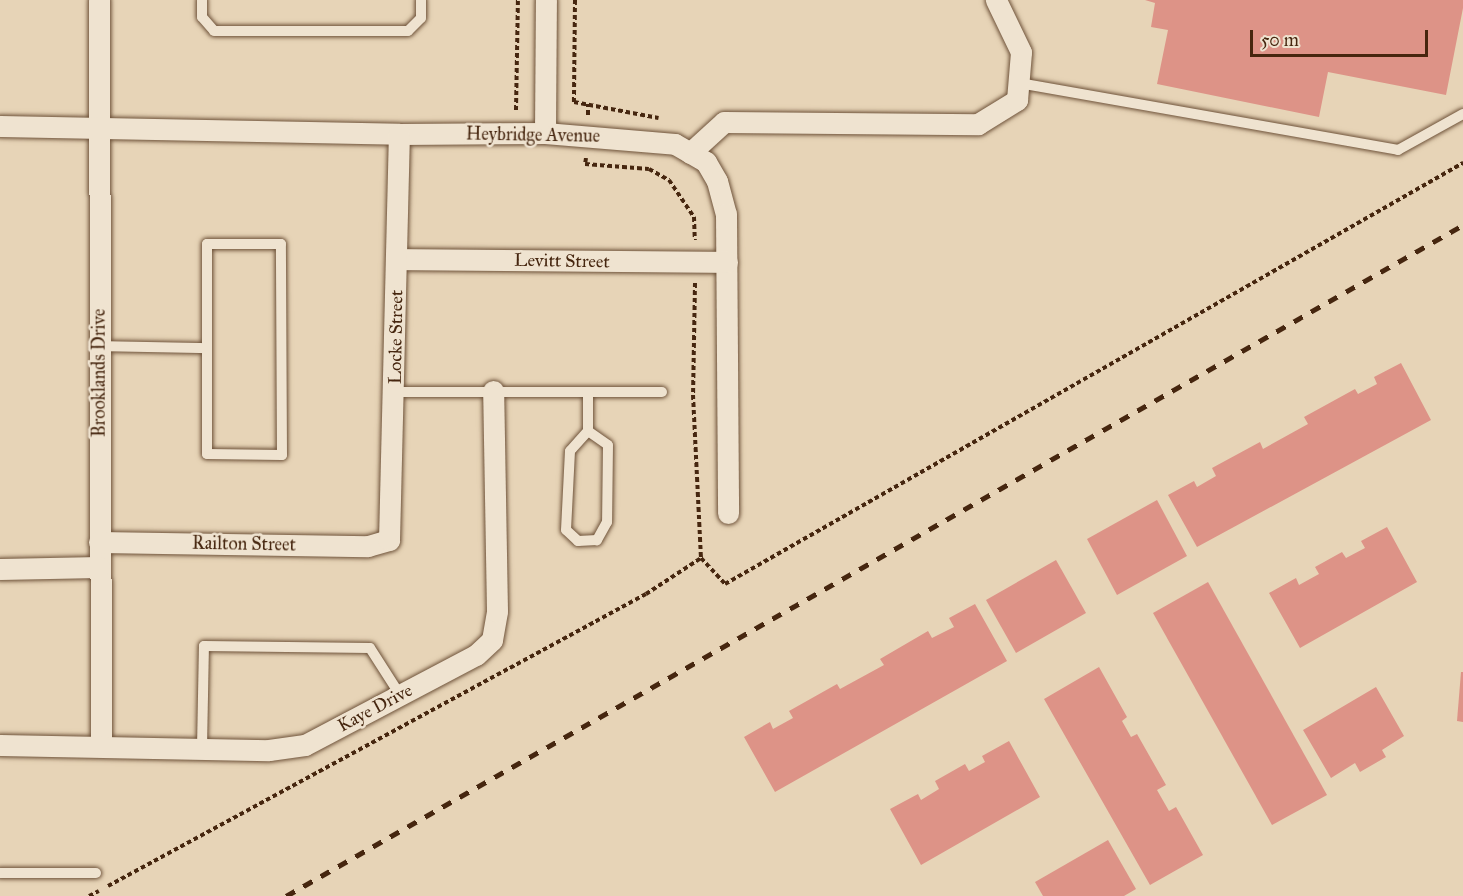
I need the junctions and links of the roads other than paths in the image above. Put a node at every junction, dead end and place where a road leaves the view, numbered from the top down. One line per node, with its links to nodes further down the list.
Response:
1 (99, 0): 9 (street, Brooklands Drive)
2 (202, 0): 3 (lane)
3 (421, 0)
4 (546, 0): 10 (street)
5 (996, 0): 6 (street)
6 (1019, 82): 7 (lane); 12 (street)
7 (1463, 114)
8 (0, 126): 9 (street, Heybridge Avenue)
9 (97, 127): 11 (street, Heybridge Avenue); 15 (street, Brooklands Drive)
10 (545, 133): 11 (street, Heybridge Avenue); 12 (street, Heybridge Avenue)
11 (399, 134): 13 (street, Locke Street)
12 (690, 153): 14 (street, Heybridge Avenue)
13 (397, 259): 14 (street, Levitt Street); 18 (street, Locke Street)
14 (727, 262): 22 (street, Heybridge Avenue)
15 (100, 346): 16 (lane); 24 (street, Brooklands Drive)
16 (207, 348): 16 (lane)
17 (493, 391): 18 (lane); 19 (lane); 27 (street, Kaye Drive)
18 (395, 392): 23 (street, Locke Street)
19 (588, 392): 20 (lane); 21 (lane)
20 (662, 392)
21 (588, 431): 21 (lane)
22 (728, 513)
23 (389, 540): 24 (street, Railton Street)
24 (99, 542): 25 (street, Brooklands Drive)
25 (99, 567): 26 (street); 29 (street, Brooklands Drive)
26 (0, 569)
27 (400, 695): 30 (street, Kaye Drive); 30 (lane)
28 (0, 745): 29 (street, Kaye Drive)
29 (101, 746): 30 (street, Kaye Drive)
30 (202, 748)
31 (0, 873): 32 (lane)
32 (96, 873)

